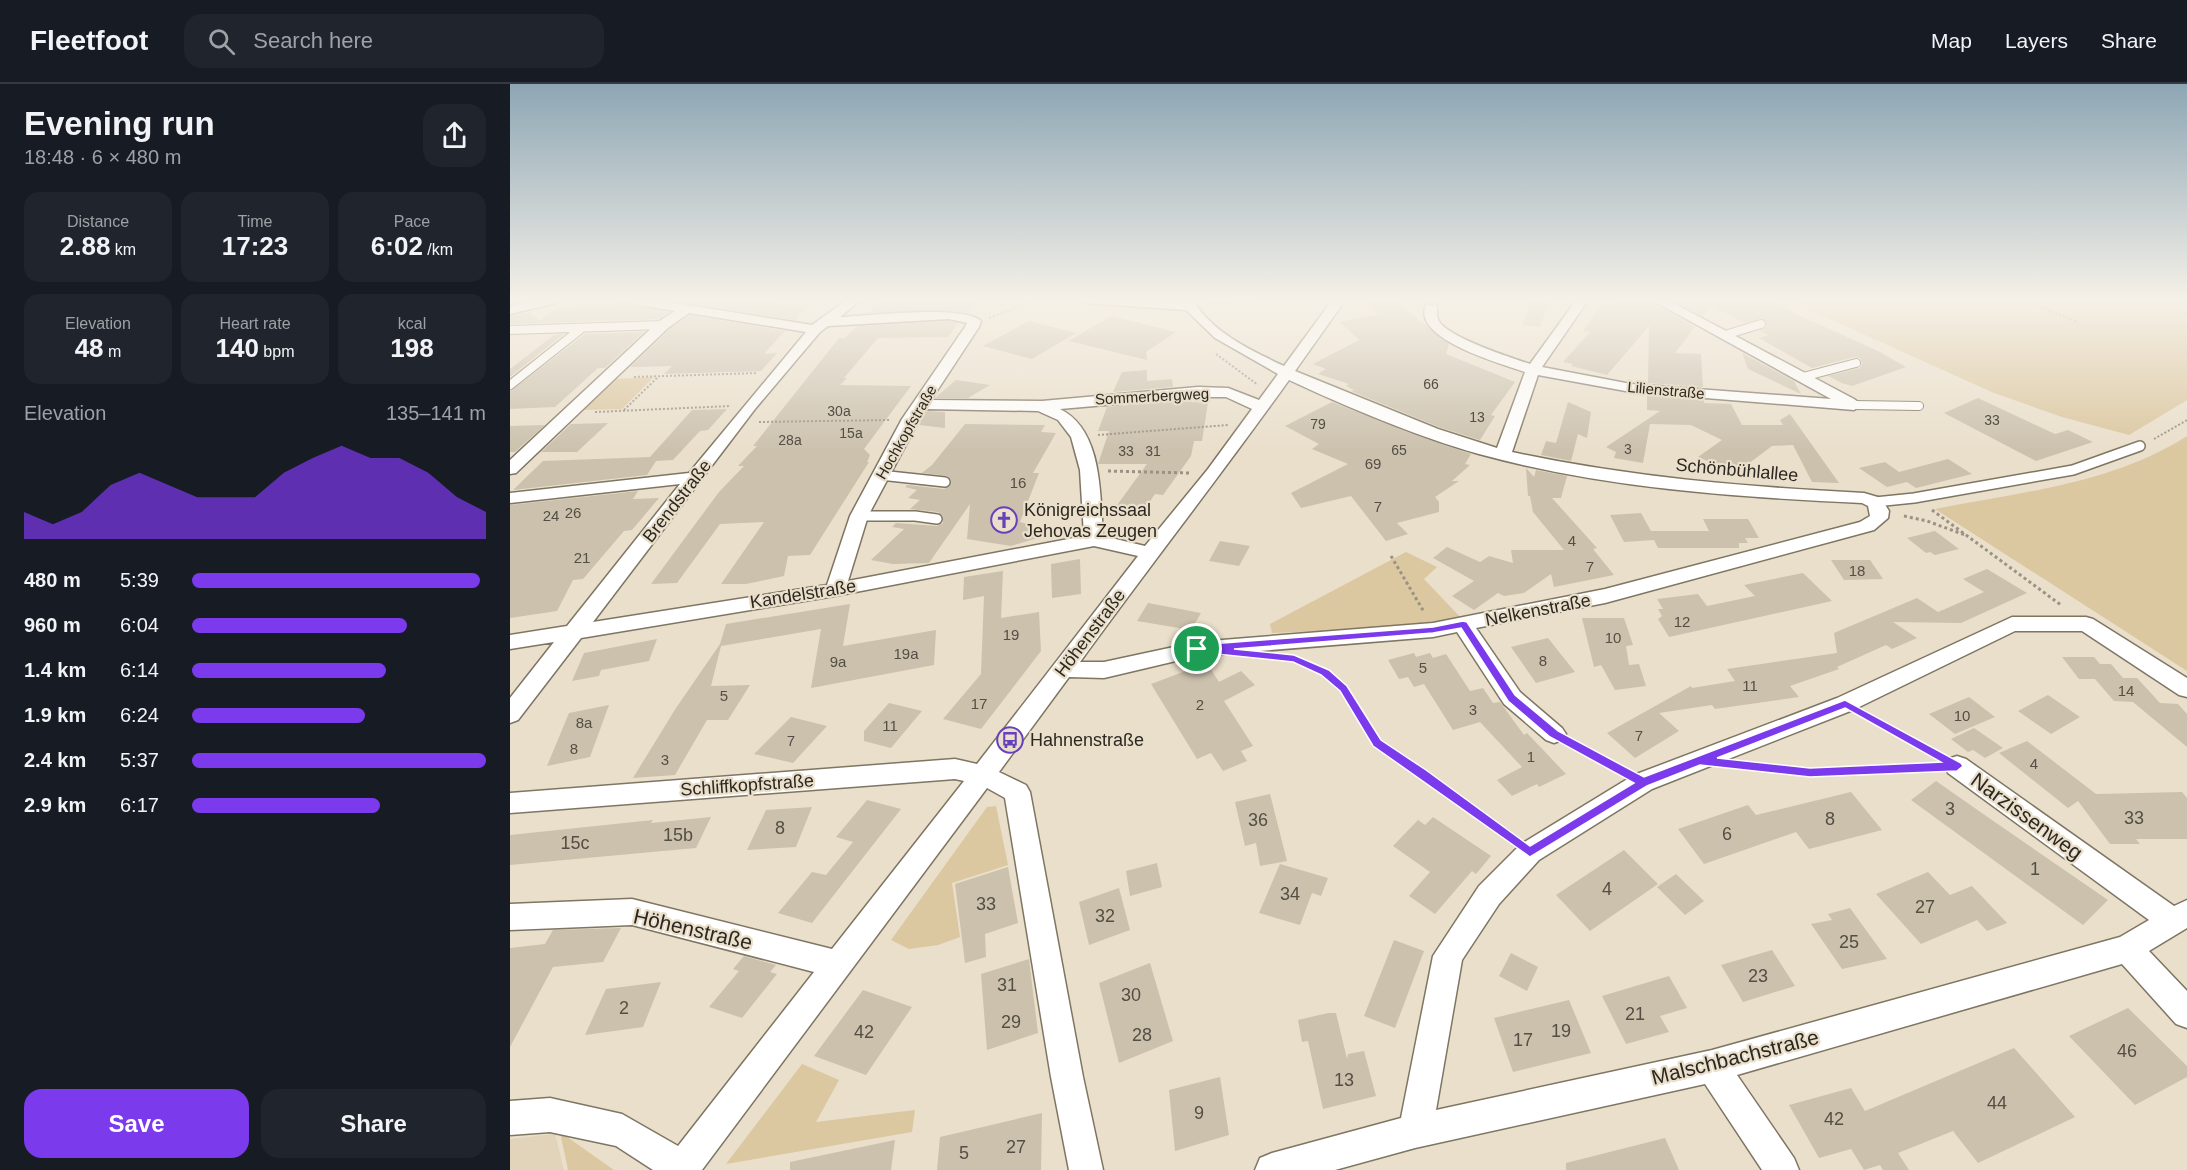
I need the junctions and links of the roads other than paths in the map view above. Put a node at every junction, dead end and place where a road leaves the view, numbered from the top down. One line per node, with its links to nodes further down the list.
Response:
1 (555, 350): 14 (lane)
2 (636, 350): 22 (street)
3 (799, 350): 24 (street, Brendstraße)
4 (957, 350): 15 (street, Hochkopfstraße)
5 (1242, 350): 12 (street, Schönbühlallee)
6 (1304, 350): 12 (street, Höhenstraße)
7 (1475, 350): 11 (street, Lilienstraße)
8 (1547, 350): 11 (street)
9 (1753, 350): 13 (street)
10 (1856, 363): 13 (lane)
11 (1533, 370): 16 (street, Lilienstraße); 21 (street)
12 (1286, 374): 19 (street, Höhenstraße); 21 (street, Schönbühlallee)
13 (1803, 376): 16 (street)
14 (510, 385)
15 (920, 404): 17 (street, Sommerbergweg); 23 (street, Hochkopfstraße)
16 (1854, 405): 18 (lane)
17 (1041, 406): 19 (street, Sommerbergweg); 30 (street)
18 (1919, 406)
19 (1256, 415): 31 (street, Höhenstraße)
20 (2140, 446): 27 (lane, Schönbühlallee)
21 (1503, 455): 27 (street, Schönbühlallee)
22 (510, 469)
23 (880, 475): 25 (lane); 28 (street, Hochkopfstraße)
24 (695, 477): 26 (street); 34 (street, Brendstraße)
25 (945, 482)
26 (510, 498)
27 (1877, 507): 33 (street, Nelkenstraße)
28 (859, 516): 29 (lane); 32 (street, Hochkopfstraße)
29 (937, 519)
30 (1094, 540): 31 (street); 32 (street, Kandelstraße)
31 (1150, 553): 36 (street, Höhenstraße)
32 (835, 590): 34 (street, Kandelstraße)
33 (1463, 625): 36 (street, Nelkenstraße); 39 (street)
34 (577, 630): 35 (street, Kandelstraße); 38 (street, Brendstraße)
35 (510, 642)
36 (1064, 669): 41 (street, Höhenstraße)
37 (2187, 689): 50 (street)
38 (510, 714)
39 (1554, 734)
40 (1957, 766): 43 (street, Narzissenweg)
41 (983, 775): 42 (street, Schliffkopfstraße); 46 (street, Höhenstraße); 52 (street)
42 (510, 803)
43 (2179, 916): 45 (street, Malschbachstraße)
44 (510, 917): 46 (street, Höhenstraße)
45 (2127, 949): 47 (street); 48 (street, Malschbachstraße)
46 (837, 964): 51 (street, Höhenstraße)
47 (2187, 1013)
48 (1712, 1066): 50 (street, Malschbachstraße); 54 (street)
49 (510, 1118): 51 (street)
50 (1415, 1131): 53 (street, Malschbachstraße)
51 (681, 1169)
52 (1086, 1170)
53 (1272, 1170)
54 (1782, 1170)

